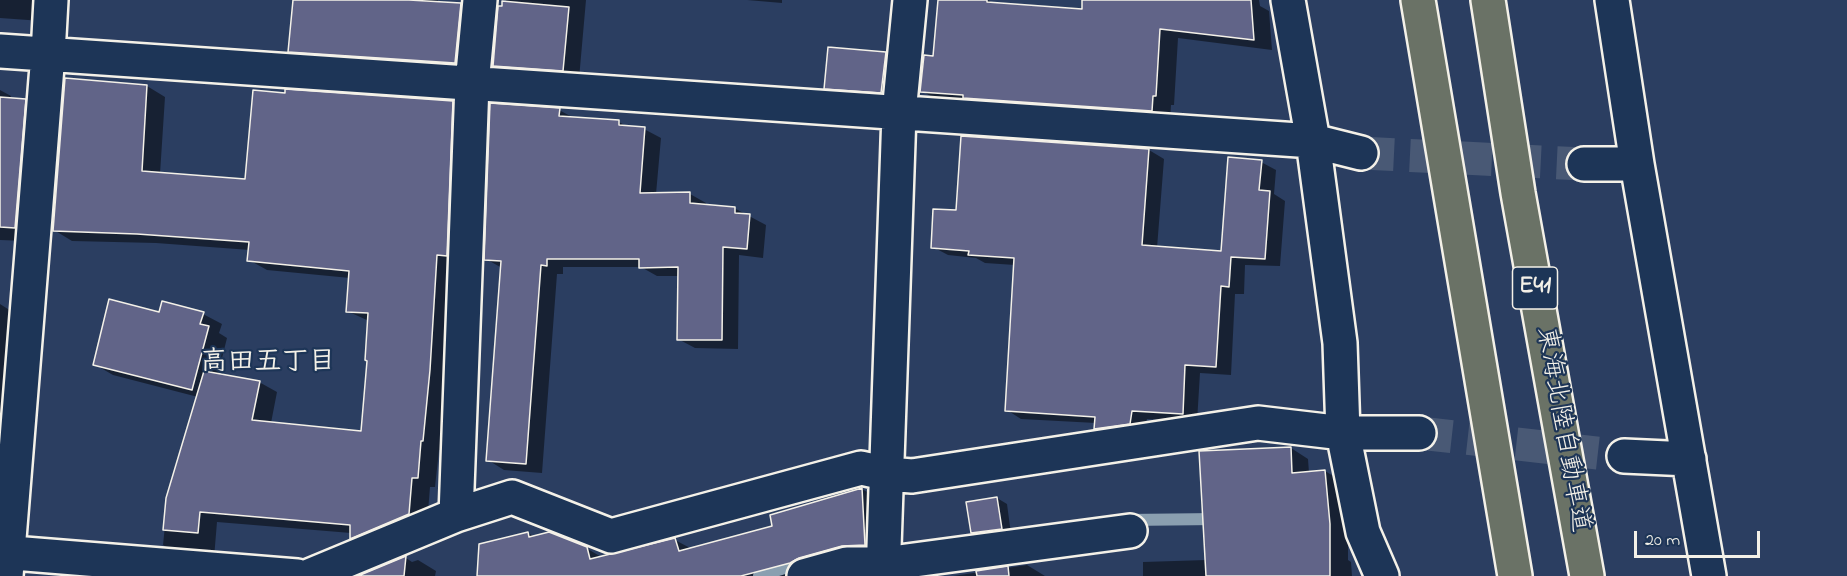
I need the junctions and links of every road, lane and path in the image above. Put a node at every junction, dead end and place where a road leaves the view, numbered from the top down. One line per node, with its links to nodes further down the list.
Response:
1 (51, 0): 9 (street)
2 (480, 0): 10 (street)
3 (910, 0): 11 (street)
4 (1288, 0): 12 (street)
5 (1418, 0): 29 (highway)
6 (1488, 0): 30 (highway, 東海北陸自動車道 / E41)
7 (1612, 0): 15 (street)
8 (0, 51): 9 (street)
9 (48, 54): 10 (street); 23 (street)
10 (472, 84): 11 (street); 21 (street)
11 (900, 113): 12 (street); 20 (street)
12 (1313, 141): 13 (street); 16 (street)
13 (1361, 153)
14 (1584, 164): 15 (street)
15 (1637, 164): 19 (street)
16 (1343, 433): 17 (street); 20 (street); 28 (street)
17 (1419, 433)
18 (1624, 456): 19 (street)
19 (1689, 459): 31 (street)
20 (888, 474): 21 (street); 24 (street)
21 (456, 515): 26 (street)
22 (1130, 531): 24 (street)
23 (5, 560): 25 (street)
24 (883, 570): 27 (street)
25 (297, 576)
26 (309, 576)
27 (804, 576)
28 (1382, 576)
29 (1515, 576)
30 (1587, 576)
31 (1709, 576)

